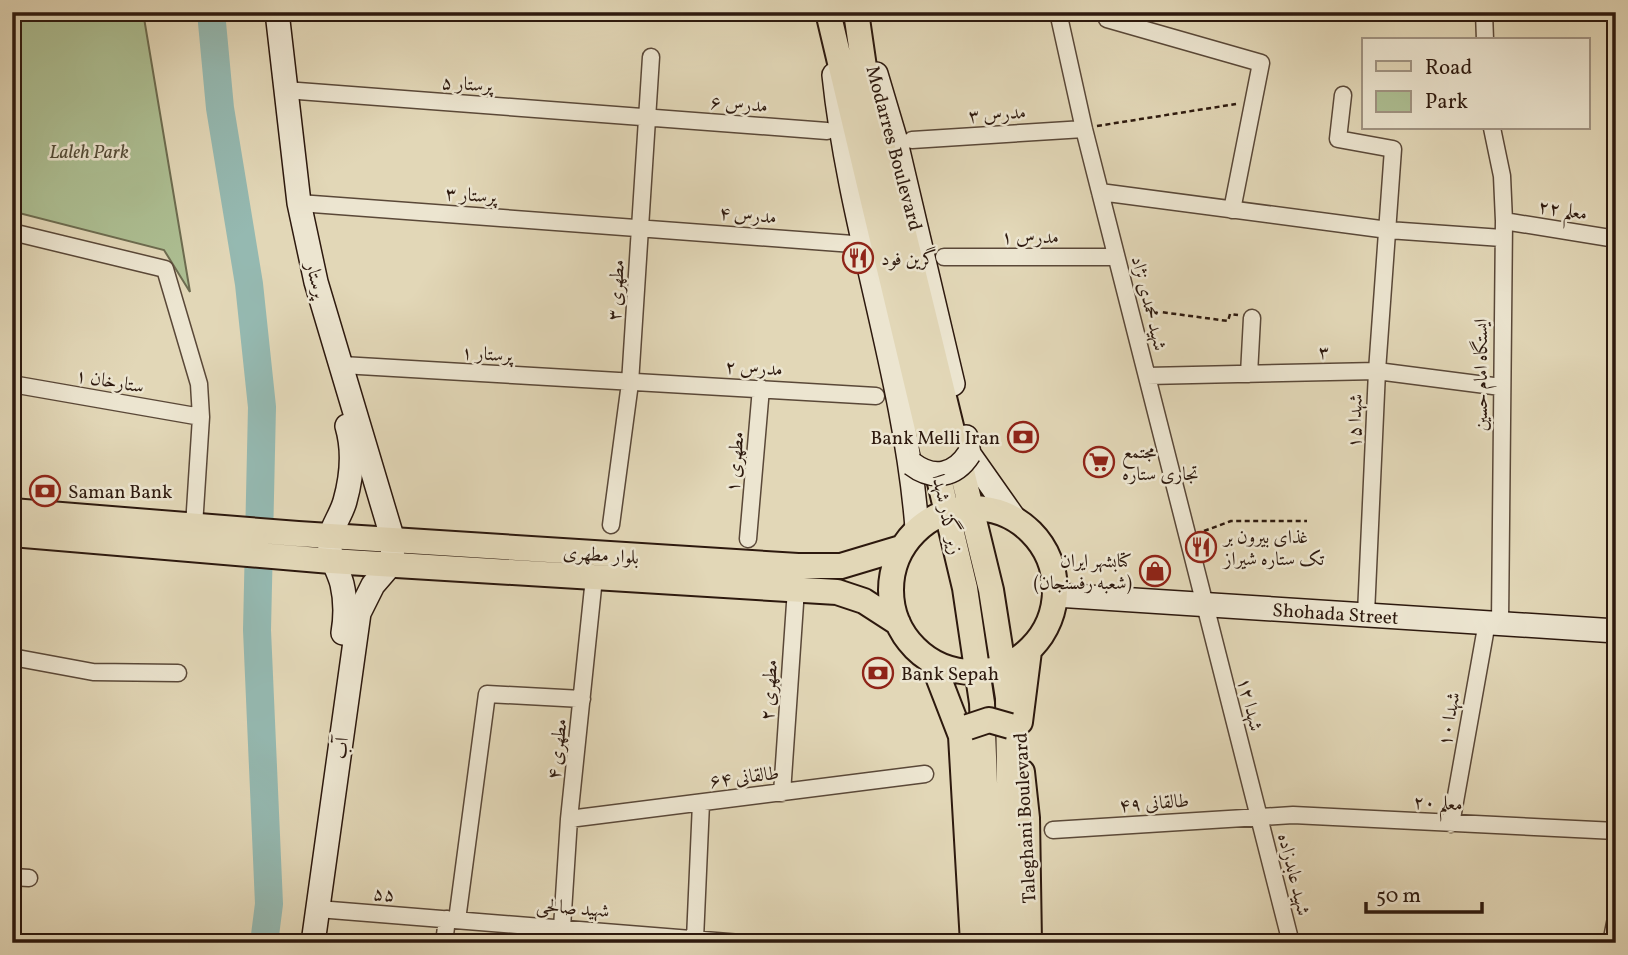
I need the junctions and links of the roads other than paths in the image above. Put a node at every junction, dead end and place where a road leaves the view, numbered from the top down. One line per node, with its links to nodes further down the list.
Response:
1 (265, 12): 50 (street, پرستار)
2 (277, 12): 10 (street, پرستار)
3 (828, 12): 41 (street, Modarres Boulevard); 87 (main road, زیر گذر شهدا)
4 (857, 12): 40 (street, Modarres Boulevard); 88 (main road, زیر گذر شهدا)
5 (1058, 12): 13 (street, شهید محمدی نژاد)
6 (1484, 12): 8 (street)
7 (1109, 16): 19 (street)
8 (1485, 38)
9 (651, 57): 12 (street, مطهری ۳)
10 (285, 90): 12 (street, پرستار ۵); 18 (street, پرستار)
11 (1343, 95): 22 (street, شهدا ۱۵)
12 (647, 118): 15 (street, مدرس ۶); 21 (street, مطهری ۳)
13 (1084, 129): 16 (street, مدرس ۳); 17 (street, شهید محمدی نژاد)
14 (1492, 130): 20 (street, ایستگاه امام حسین)
15 (827, 131)
16 (912, 140)
17 (1100, 192): 19 (street); 28 (street, شهید محمدی نژاد)
18 (299, 203): 21 (street, پرستار ۳); 30 (street, پرستار)
19 (1232, 210): 22 (street)
20 (1504, 221): 24 (street, ایستگاه امام حسین); 25 (street, معلم ۲۲)
21 (640, 226): 26 (street, مدرس ۴); 34 (street, مطهری ۳)
22 (1388, 230): 24 (street); 31 (street, شهدا ۱۵)
23 (12, 232): 39 (street)
24 (1502, 238): 36 (street, ایستگاه امام حسین)
25 (1616, 239)
26 (853, 244)
27 (944, 257): 28 (street, مدرس ۱)
28 (1116, 257): 33 (street, شهید محمدی نژاد)
29 (1252, 318): 32 (street)
30 (342, 365): 34 (street, پرستار ۱); 51 (street, پرستار)
31 (1377, 371): 32 (street, ۳); 36 (street, ۳); 56 (street, شهدا ۱۵)
32 (1249, 374): 33 (street, ۳)
33 (1146, 376): 55 (street, شهید محمدی نژاد)
34 (631, 383): 37 (street, مدرس ۲); 44 (street, مطهری ۳)
35 (12, 384): 39 (street, ستارخان ۱)
36 (1502, 387): 57 (street, ایستگاه امام حسین)
37 (761, 388): 38 (street, مدرس ۲); 48 (street, مطهری ۱)
38 (876, 397)
39 (201, 417): 47 (street)
40 (970, 454): 41 (street, bridge); 43 (street, Modarres Boulevard)
41 (912, 464): 45 (street, Modarres Boulevard)
42 (12, 511): 47 (main road)
43 (1014, 518): 45 (main road); 54 (main road)
44 (611, 525)
45 (917, 528): 49 (main road)
46 (12, 534): 47 (main road)
47 (204, 534): 50 (main road, بلوار مطهری)
48 (748, 539)
49 (901, 548): 51 (main road, بلوار مطهری); 58 (main road)
50 (331, 549): 51 (main road, بلوار مطهری); 82 (street, آب)
51 (393, 552): 52 (main road, بلوار مطهری); 77 (street, آب)
52 (594, 578): 53 (main road, بلوار مطهری); 64 (street, مطهری ۴)
53 (796, 589): 58 (main road, بلوار مطهری); 68 (street, مطهری ۲)
54 (1056, 595): 55 (street, Shohada Street); 60 (main road)
55 (1204, 603): 56 (street, Shohada Street); 70 (street, ۱۲ شهدا)
56 (1366, 614): 57 (street, Shohada Street)
57 (1493, 622): 59 (street, Shohada Street); 72 (street, شهدا ۱۰)
58 (898, 623): 62 (main road)
59 (1616, 631)
60 (1029, 651): 62 (main road); 65 (main road, Taleghani Boulevard)
61 (12, 657): 63 (street)
62 (932, 661): 66 (main road)
63 (178, 673)
64 (582, 699): 71 (street, مطهری ۴); 79 (street)
65 (1014, 730): 66 (main road, bridge); 89 (main road, Taleghani Boulevard)
66 (965, 732): 86 (main road)
67 (925, 774): 68 (street, طالقانی ۶۴)
68 (782, 793): 69 (street, طالقانی ۶۴)
69 (701, 803): 71 (street, طالقانی ۶۴); 81 (street)
70 (1258, 815): 72 (street, معلم ۲۰); 73 (street, طالقانی ۴۹); 90 (street, شهید عابدزاده)
71 (569, 819): 80 (street, مطهری ۴)
72 (1451, 824): 74 (street, معلم ۲۰)
73 (1053, 830)
74 (1616, 831)
75 (12, 877): 76 (street)
76 (29, 878)
77 (318, 909): 79 (street, ۵۵); 83 (street, آب)
78 (1616, 918): 91 (street)
79 (452, 920): 80 (street, شهید صالحی); 84 (street)
80 (561, 934): 81 (street, شهید صالحی)
81 (684, 940): 85 (street, شهید صالحی)
82 (300, 943)
83 (313, 943)
84 (444, 943)
85 (741, 943)
86 (973, 943)
87 (991, 943)
88 (1011, 943)
89 (1030, 943)
90 (1291, 943)
91 (1611, 943)

